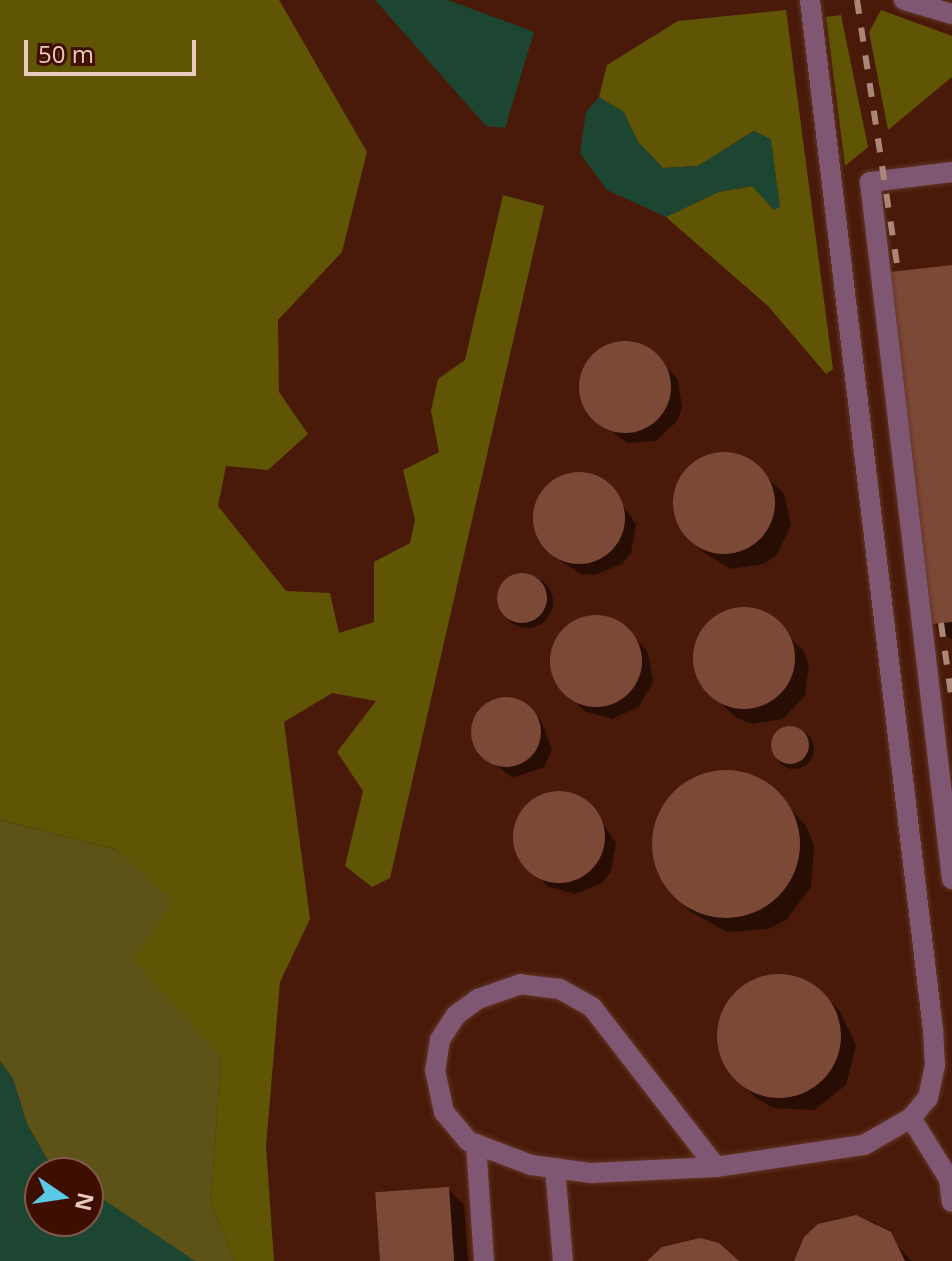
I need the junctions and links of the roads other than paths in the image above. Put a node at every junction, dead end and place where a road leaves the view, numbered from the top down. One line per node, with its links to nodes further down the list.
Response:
1 (810, 0): 6 (street)
2 (904, 0): 3 (street)
3 (952, 14)
4 (952, 172): 5 (street)
5 (952, 879)
6 (911, 1118): 8 (street); 10 (street)
7 (476, 1144): 8 (street); 9 (street); 11 (street)
8 (716, 1167): 9 (street)
9 (555, 1168): 12 (street)
10 (952, 1202)
11 (484, 1261)
12 (563, 1261)

